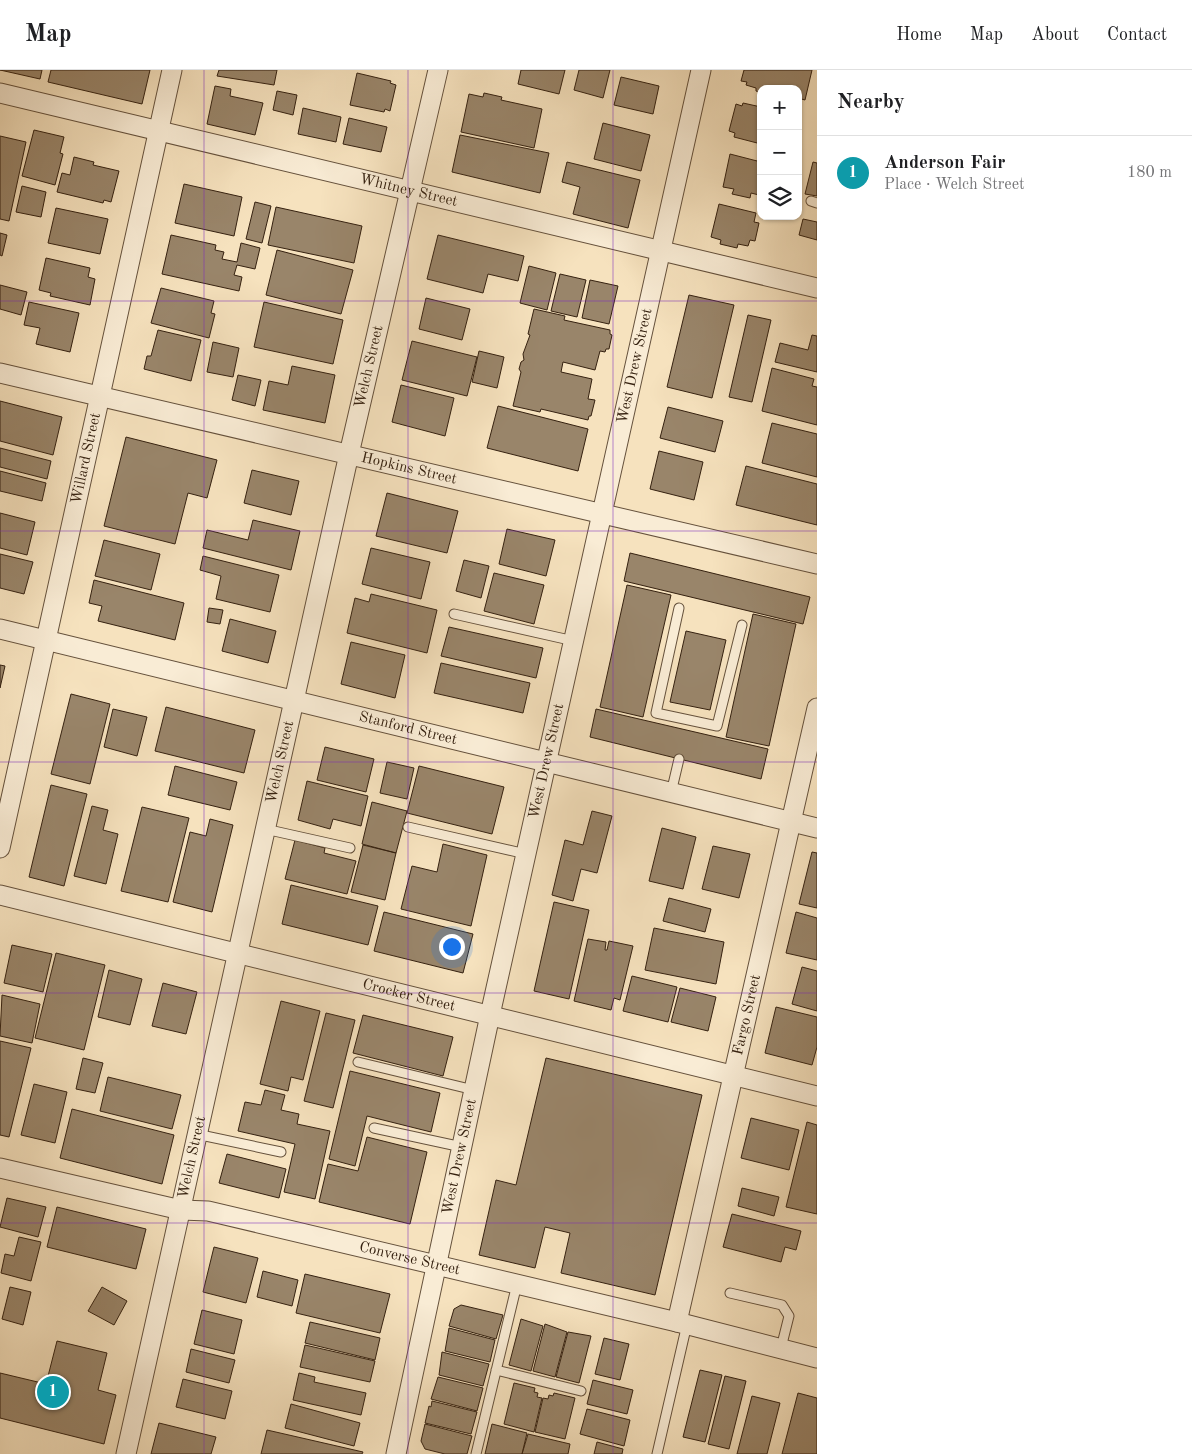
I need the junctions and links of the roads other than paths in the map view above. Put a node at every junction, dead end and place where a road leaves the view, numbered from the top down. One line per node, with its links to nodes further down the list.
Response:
1 (172, 70): 5 (street, Willard Street)
2 (438, 70): 6 (street, Welch Street)
3 (701, 70): 7 (street, West Drew Street)
4 (0, 94): 5 (street, Whitney Street)
5 (158, 131): 6 (street, Whitney Street); 10 (street, Willard Street)
6 (410, 191): 7 (street, Whitney Street); 11 (street, Welch Street)
7 (660, 251): 8 (street, Whitney Street); 12 (street, West Drew Street)
8 (817, 288)
9 (0, 373): 10 (street, Hopkins Street)
10 (100, 396): 11 (street, Hopkins Street); 18 (street, Willard Street)
11 (349, 454): 12 (street, Hopkins Street); 20 (street, Welch Street)
12 (602, 514): 13 (street, Hopkins Street); 19 (street, West Drew Street)
13 (817, 564)
14 (679, 608): 22 (lane)
15 (454, 614): 19 (lane)
16 (742, 625): 22 (lane)
17 (0, 629): 18 (street, Stanford Street)
18 (46, 641): 20 (street, Stanford Street); 31 (street, Willard Street)
19 (574, 641): 25 (street, West Drew Street)
20 (294, 702): 25 (street, Stanford Street); 29 (street, Welch Street)
21 (817, 708): 27 (street, Fargo Street)
22 (688, 720): 23 (lane)
23 (685, 730)
24 (679, 759): 26 (lane)
25 (547, 763): 26 (street, Stanford Street); 33 (street, West Drew Street)
26 (670, 793): 27 (street, Stanford Street)
27 (792, 822): 30 (street, Stanford Street); 38 (street, Fargo Street)
28 (408, 827): 33 (lane)
29 (265, 828): 32 (lane); 35 (street, Welch Street)
30 (817, 828)
31 (0, 848)
32 (350, 848)
33 (526, 854): 36 (street, West Drew Street)
34 (0, 895): 35 (street, Crocker Street)
35 (236, 953): 36 (street, Crocker Street); 42 (street, Welch Street)
36 (490, 1015): 38 (street, Crocker Street); 39 (street, West Drew Street)
37 (358, 1062): 39 (lane)
38 (734, 1075): 40 (street, Crocker Street); 50 (street, Fargo Street)
39 (474, 1090): 43 (street, West Drew Street)
40 (817, 1096)
41 (374, 1128): 43 (lane)
42 (196, 1134): 44 (lane); 46 (street, Welch Street)
43 (462, 1148): 47 (street, West Drew Street)
44 (281, 1152)
45 (0, 1168): 46 (street, Converse Street)
46 (181, 1210): 47 (street, Converse Street); 55 (street, Welch Street)
47 (436, 1266): 48 (street, Converse Street); 56 (street, West Drew Street)
48 (517, 1284): 50 (street, Converse Street); 53 (lane)
49 (730, 1292): 51 (lane)
50 (682, 1323): 51 (street, Converse Street); 58 (lane)
51 (781, 1348): 52 (street, Converse Street)
52 (817, 1358)
53 (496, 1370): 54 (lane); 57 (lane)
54 (581, 1391)
55 (126, 1454)
56 (396, 1454)
57 (476, 1454)
58 (657, 1454)

